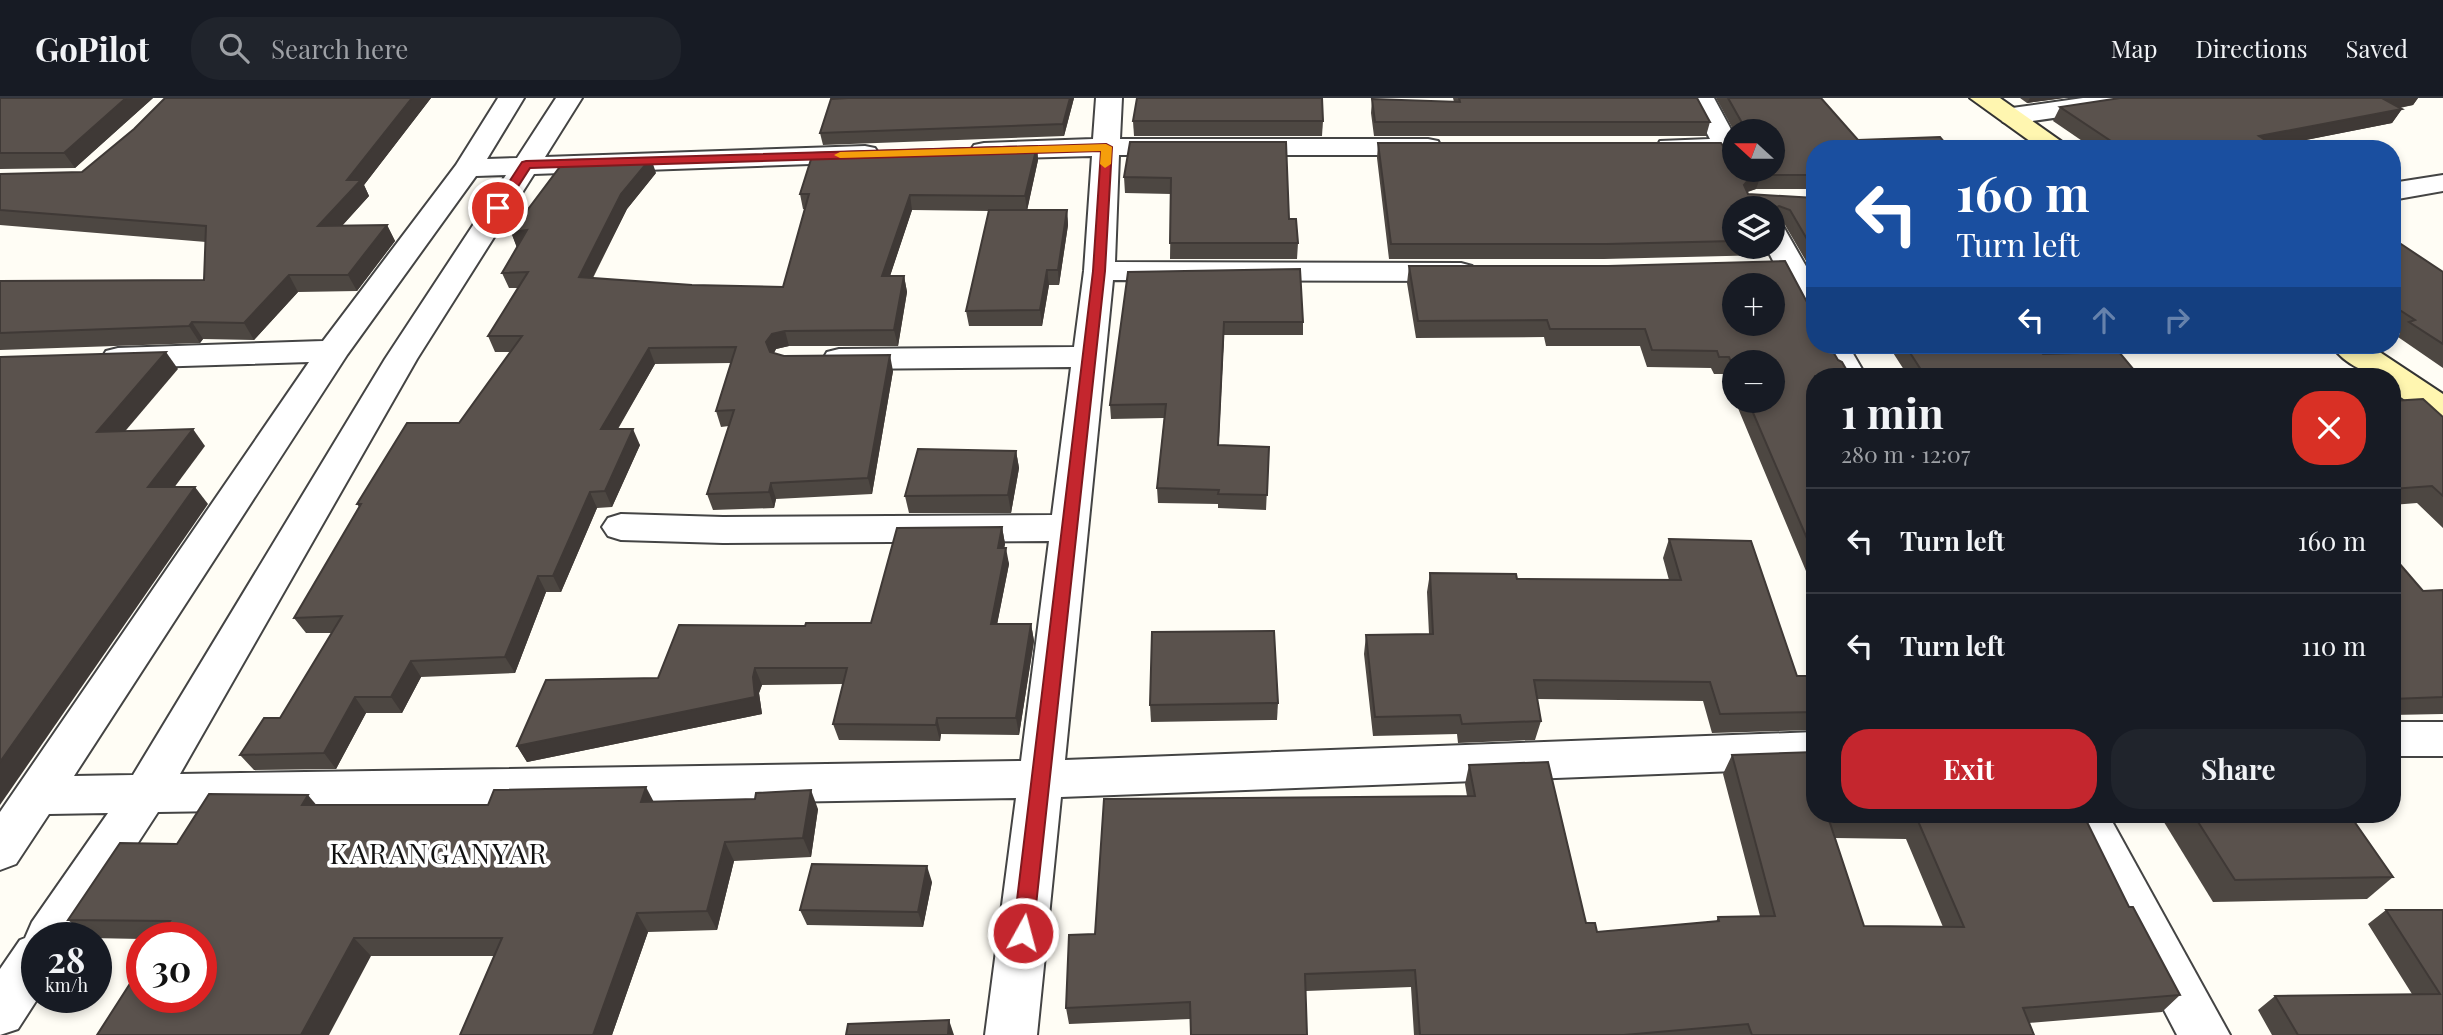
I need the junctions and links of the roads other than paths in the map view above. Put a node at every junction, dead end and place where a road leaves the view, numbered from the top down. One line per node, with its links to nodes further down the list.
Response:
1 (510, 98): 17 (street)
2 (569, 98): 16 (street)
3 (1109, 98): 10 (street)
4 (1701, 98): 8 (street)
5 (1983, 98): 7 (street)
6 (2137, 98): 7 (street)
7 (2012, 116): 9 (street)
8 (1722, 136)
9 (2046, 140)
10 (1106, 147): 11 (street); 13 (street); 21 (street)
11 (1452, 147)
12 (1645, 147): 15 (street)
13 (954, 152)
14 (885, 154): 16 (street)
15 (1722, 161)
16 (519, 165): 17 (street); 38 (street)
17 (475, 168): 24 (street)
18 (2443, 183): 19 (street)
19 (2401, 190)
20 (1776, 259): 23 (street)
21 (1099, 271): 22 (street); 26 (street)
22 (1492, 271)
23 (1806, 301)
24 (333, 351): 27 (street); 39 (street)
25 (2360, 354): 29 (street)
26 (1089, 357): 28 (street); 33 (street)
27 (83, 359)
28 (802, 359)
29 (2381, 368)
30 (2401, 382): 31 (street)
31 (2443, 410)
32 (621, 527): 33 (street)
33 (1069, 528): 37 (street)
34 (2401, 739): 35 (street)
35 (2443, 739)
36 (1806, 750): 37 (street)
37 (1041, 779): 38 (street); 45 (street)
38 (133, 793): 39 (street); 42 (street)
39 (53, 794): 41 (street)
40 (2090, 823): 46 (street)
41 (0, 850)
42 (58, 922)
43 (21, 980): 44 (street)
44 (0, 1012)
45 (1011, 1035)
46 (2204, 1035)

